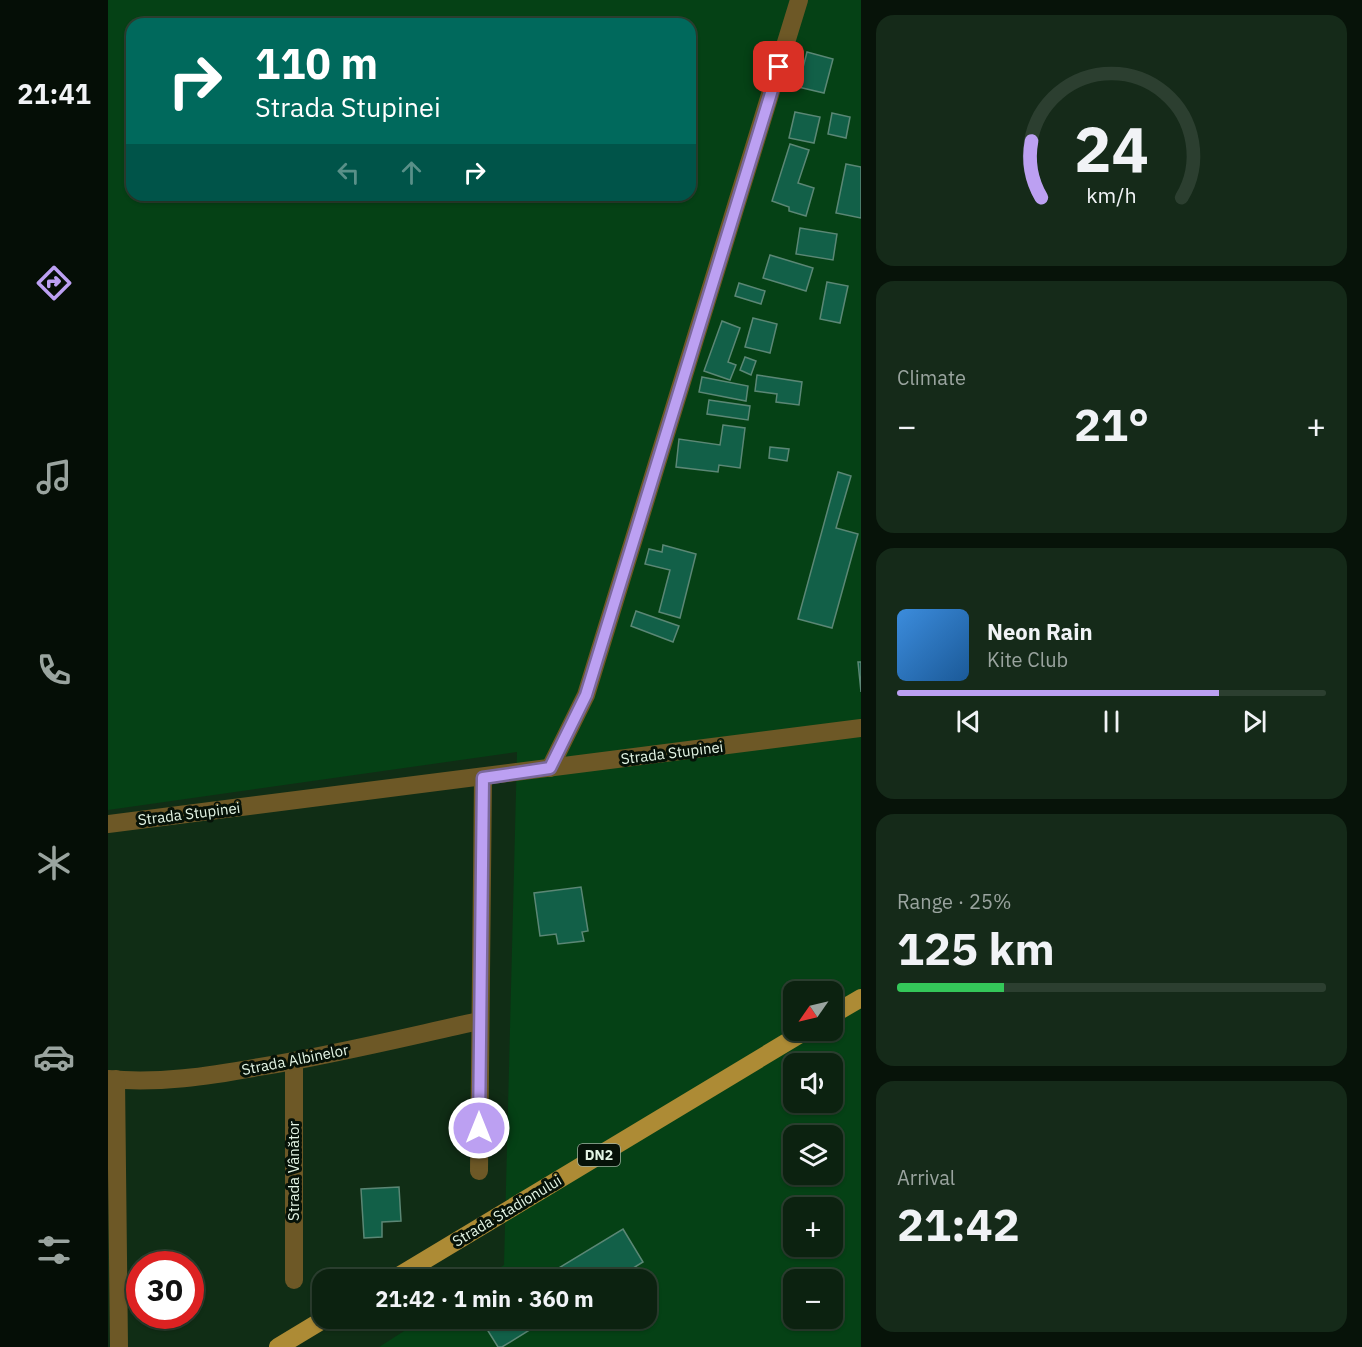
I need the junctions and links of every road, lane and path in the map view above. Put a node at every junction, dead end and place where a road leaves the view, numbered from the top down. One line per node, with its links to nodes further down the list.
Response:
1 (799, 0): 3 (street)
2 (861, 728): 3 (street, Strada Stupinei)
3 (550, 768): 4 (street, Strada Stupinei)
4 (483, 778): 5 (street, Strada Stupinei); 8 (street)
5 (108, 824)
6 (861, 998): 7 (main road)
7 (843, 1009)
8 (479, 1021): 10 (street, Strada Albinelor); 12 (street)
9 (789, 1041): 13 (main road, Strada Stadionului / DN2)
10 (294, 1061): 11 (street, Strada Albinelor); 14 (street, Strada Vânător)
11 (112, 1079): 16 (street)
12 (478, 1171)
13 (410, 1269)
14 (294, 1280)
15 (312, 1326): 17 (main road)
16 (119, 1347)
17 (278, 1347)

